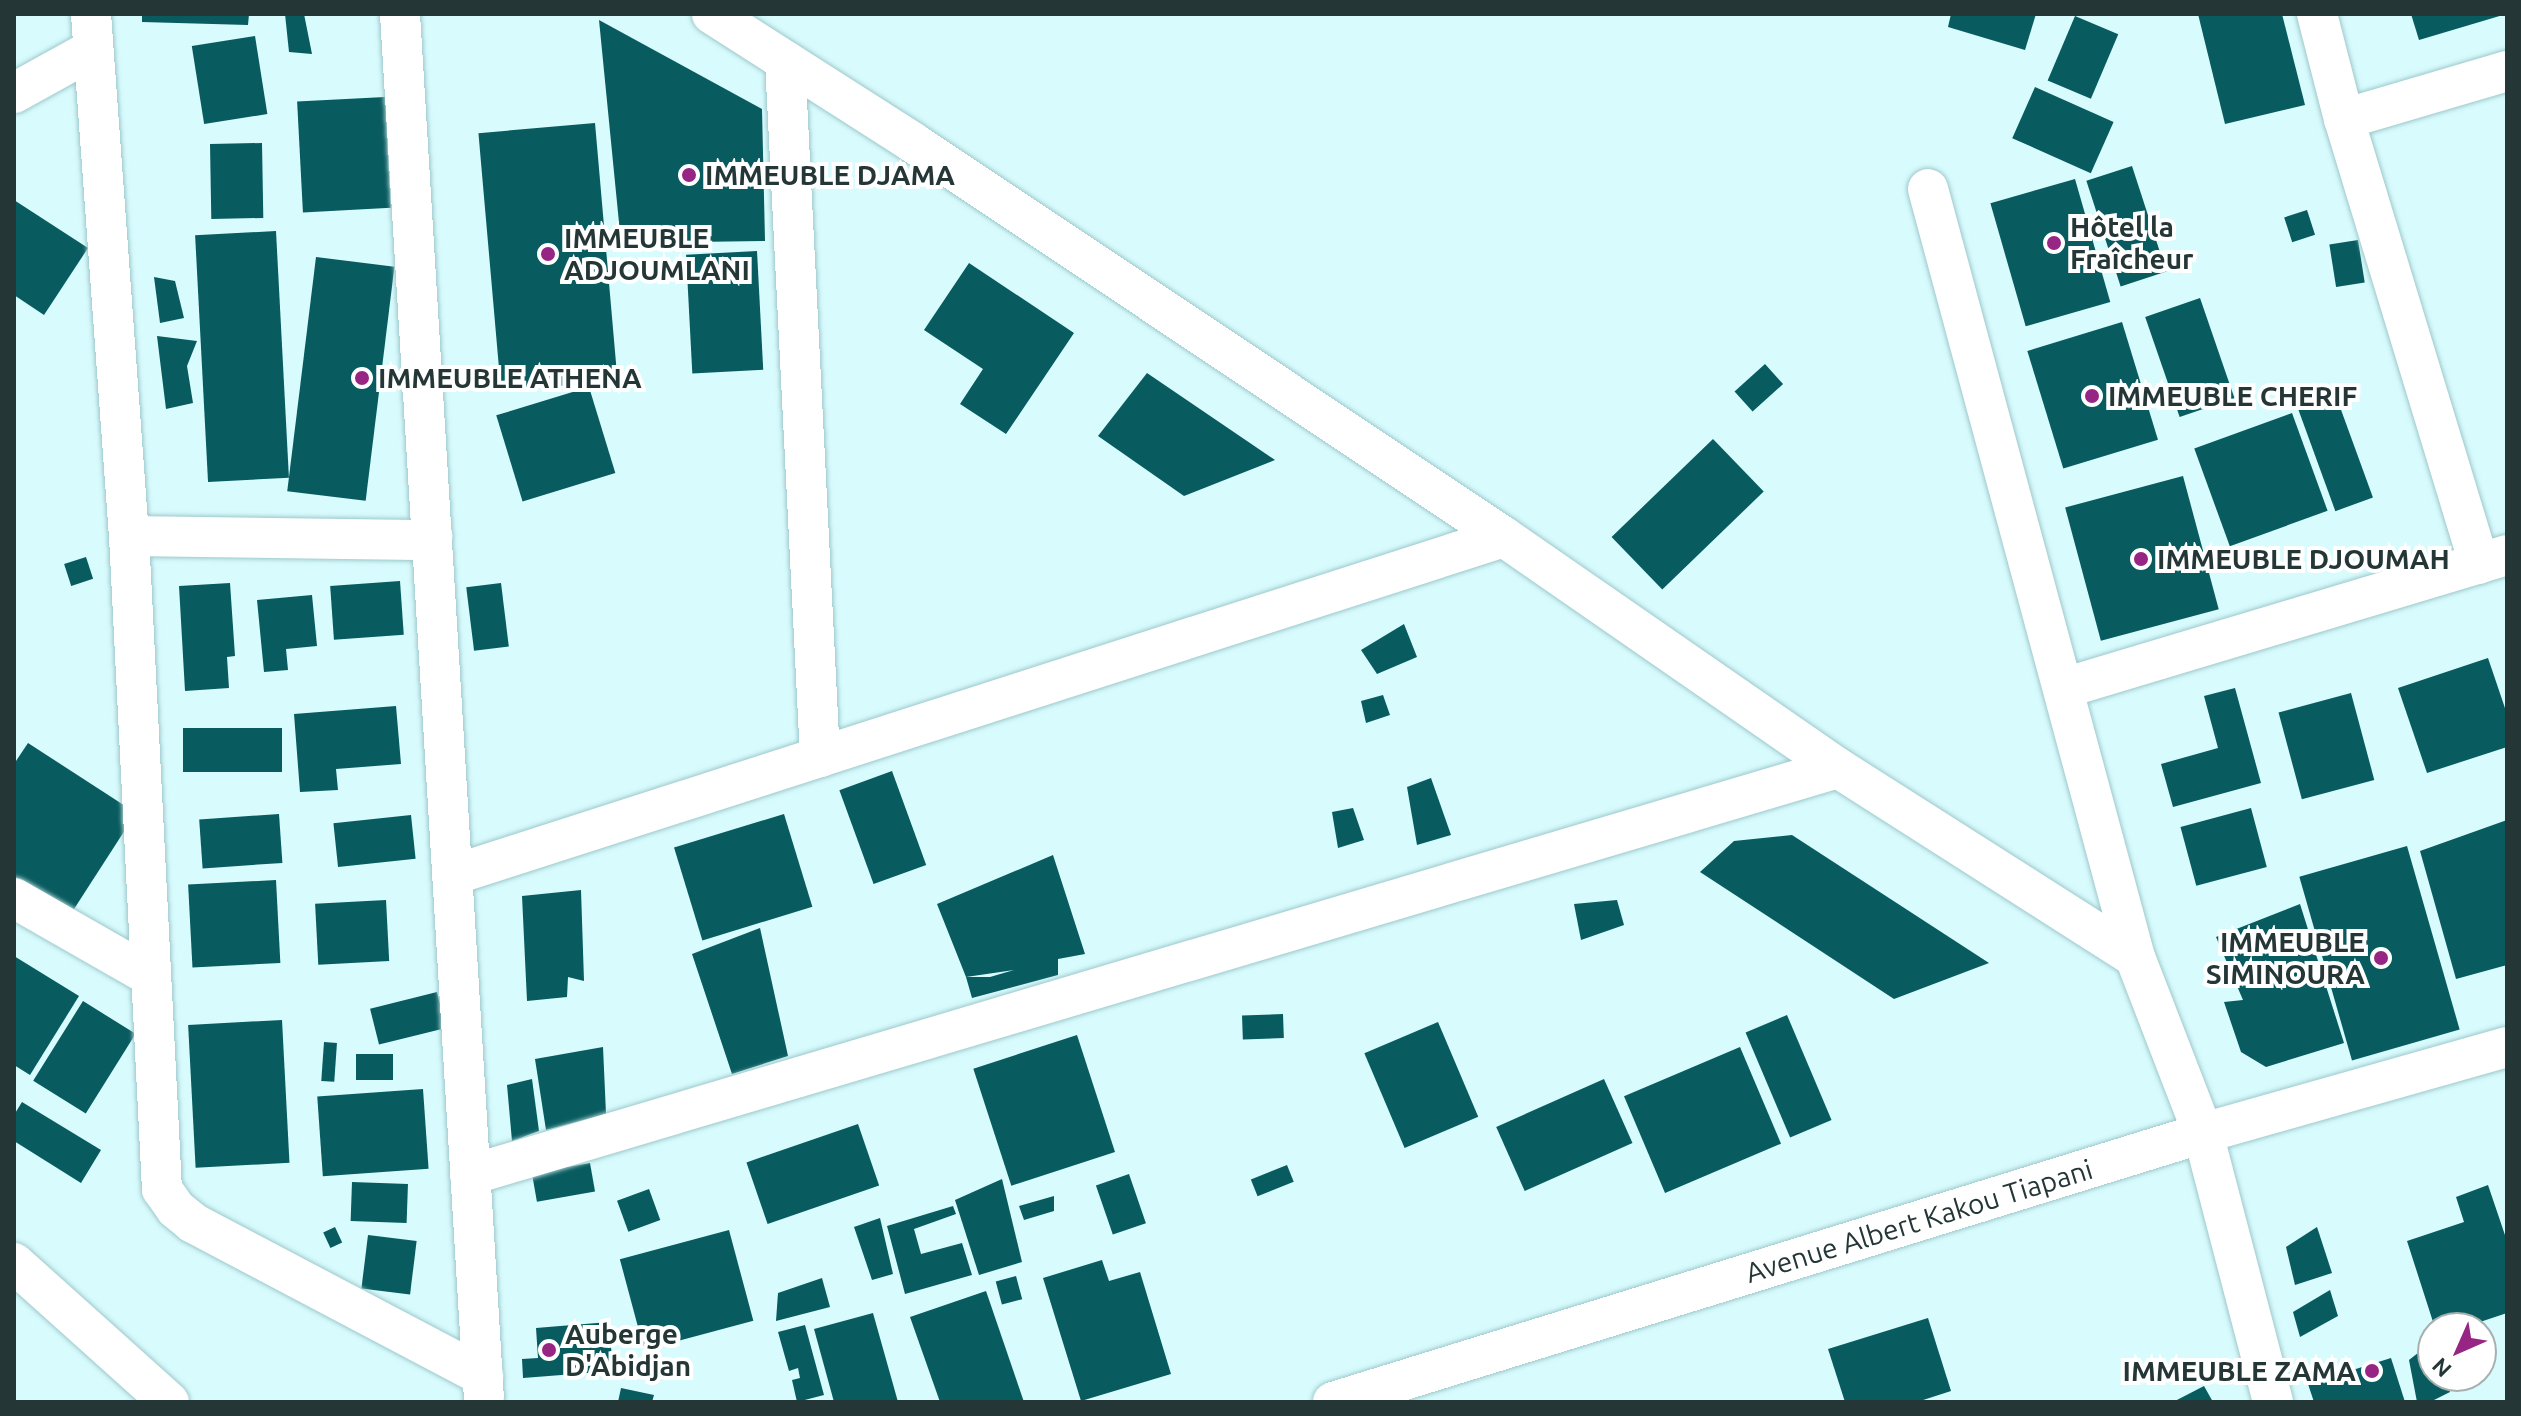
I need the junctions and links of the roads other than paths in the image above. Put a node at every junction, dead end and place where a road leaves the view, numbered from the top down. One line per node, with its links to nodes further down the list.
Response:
1 (400, 14): 11 (street)
2 (712, 14): 5 (street)
3 (2317, 14): 8 (street)
4 (91, 32): 7 (street); 10 (street)
5 (785, 61): 12 (street); 15 (street)
6 (2507, 71): 8 (street)
7 (14, 93)
8 (2344, 119): 13 (street)
9 (1928, 189): 14 (street)
10 (129, 536): 11 (street); 20 (street)
11 (432, 536): 17 (street)
12 (1504, 537): 15 (street); 16 (street)
13 (2493, 560): 14 (street)
14 (2064, 688): 19 (street)
15 (820, 757): 17 (street)
16 (1838, 768): 19 (street); 23 (street)
17 (453, 875): 23 (street)
18 (14, 898): 20 (street)
19 (2135, 957): 22 (street)
20 (150, 976): 25 (street)
21 (2507, 1047): 22 (street, Avenue Albert Kakou Tiapani)
22 (2203, 1133): 27 (street, Avenue Albert Kakou Tiapani); 28 (street)
23 (470, 1175): 25 (street)
24 (14, 1263): 26 (street)
25 (484, 1389)
26 (169, 1402)
27 (1333, 1402)
28 (2273, 1402)

